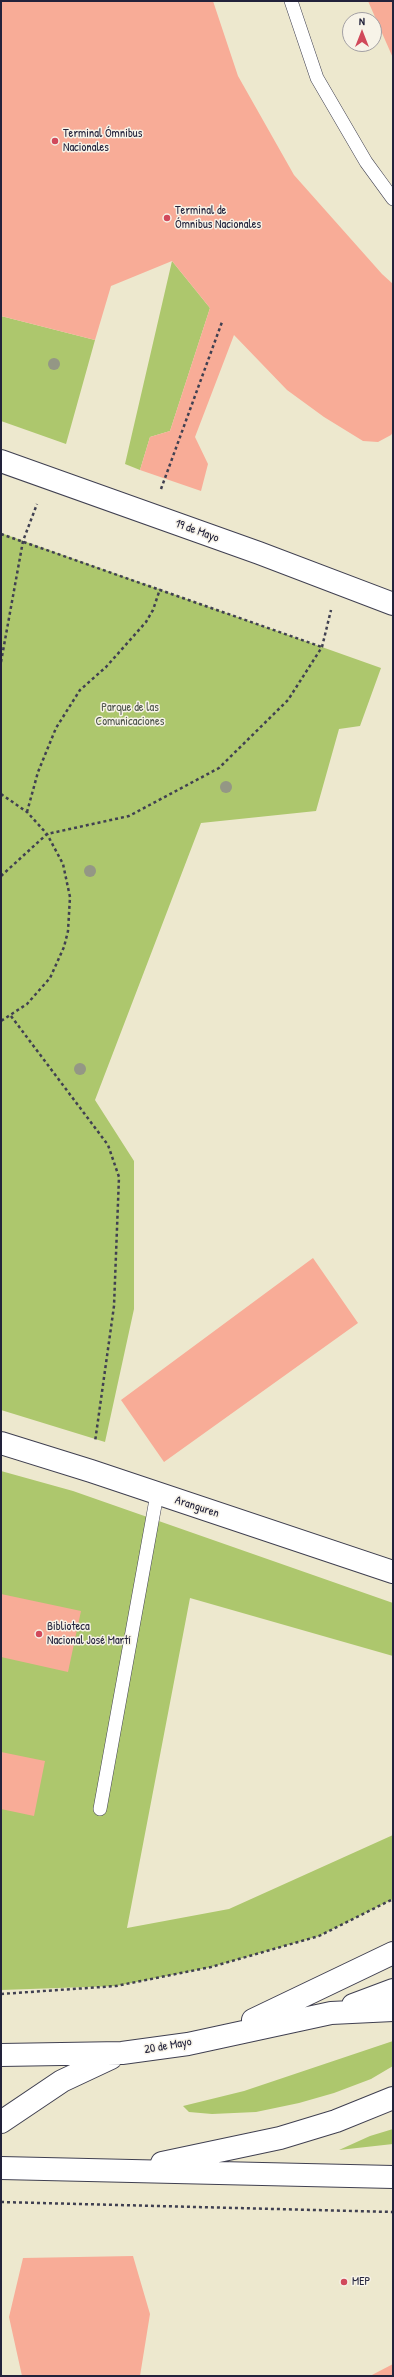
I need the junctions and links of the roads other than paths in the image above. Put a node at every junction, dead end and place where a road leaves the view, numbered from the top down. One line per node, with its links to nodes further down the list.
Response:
1 (291, 1): 2 (lane)
2 (393, 199)
3 (1, 461): 4 (main road, 19 de Mayo)
4 (392, 601)
5 (1, 1443): 6 (main road, Aranguren)
6 (158, 1494): 7 (main road, Aranguren); 8 (lane)
7 (393, 1572)
8 (100, 1809)
9 (393, 1953): 13 (main road)
10 (393, 1990): 12 (main road, 20 de Mayo)
11 (393, 2010): 12 (main road, 20 de Mayo)
12 (331, 2013): 13 (main road, 20 de Mayo)
13 (224, 2034): 14 (main road, 20 de Mayo)
14 (122, 2054): 15 (main road, 20 de Mayo); 17 (main road)
15 (1, 2055)
16 (393, 2098): 19 (main road)
17 (1, 2122)
18 (1, 2168): 19 (main road)
19 (118, 2172): 20 (main road)
20 (393, 2177)

